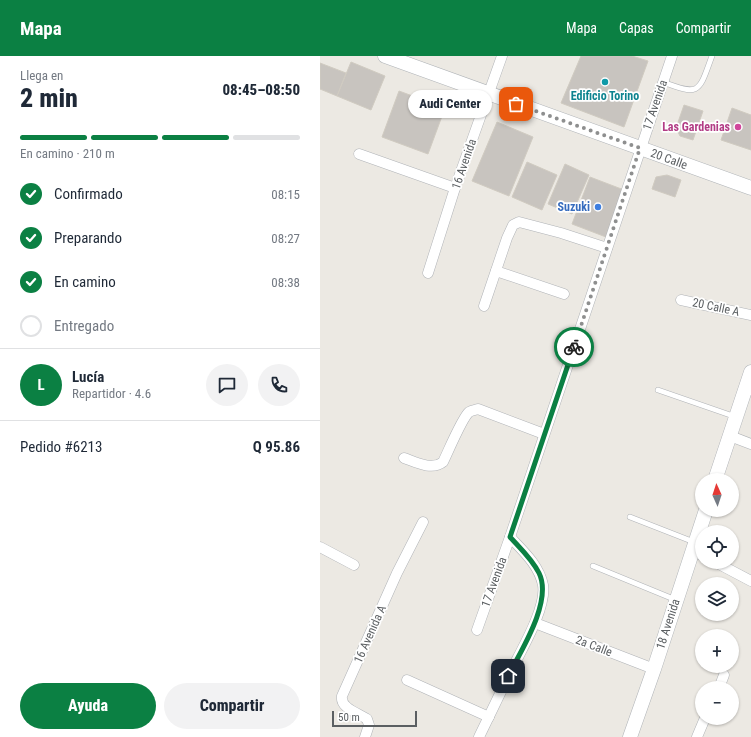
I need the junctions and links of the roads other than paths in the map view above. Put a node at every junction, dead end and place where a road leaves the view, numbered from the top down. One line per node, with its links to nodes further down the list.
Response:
1 (385, 56): 6 (street, 20 Calle)
2 (502, 56): 6 (street, 16 Avenida)
3 (672, 56): 5 (street, 17 Avenida)
4 (712, 56): 5 (lane)
5 (663, 82): 7 (street, 17 Avenida)
6 (488, 94): 7 (street, 20 Calle); 9 (street, 16 Avenida)
7 (640, 148): 10 (street, 20 Calle); 11 (street, 17 Avenida)
8 (359, 154): 9 (street)
9 (455, 188): 13 (street, 16 Avenida)
10 (751, 188)
11 (607, 248): 12 (street); 21 (street, 17 Avenida)
12 (496, 271): 14 (street); 16 (street)
13 (428, 273)
14 (564, 294)
15 (681, 300): 17 (street, 20 Calle A)
16 (484, 306)
17 (751, 315)
18 (751, 372): 20 (street)
19 (658, 390): 20 (lane)
20 (736, 417): 22 (street)
21 (544, 434): 24 (street); 28 (street, 17 Avenida)
22 (730, 436): 23 (street); 25 (street)
23 (751, 444)
24 (404, 458)
25 (717, 473)
26 (630, 518): 30 (lane)
27 (423, 522): 45 (street, 16 Avenida A)
28 (510, 537): 37 (street); 38 (street, 17 Avenida)
29 (320, 547): 32 (street)
30 (695, 549)
31 (695, 552): 36 (street, 18 Avenida)
32 (354, 565)
33 (594, 566): 36 (lane)
34 (728, 569): 35 (street)
35 (751, 581)
36 (676, 600): 39 (street, 18 Avenida)
37 (535, 623): 39 (street, 2a Calle); 43 (street)
38 (477, 630)
39 (654, 669): 47 (street, 18 Avenida)
40 (724, 675): 42 (street)
41 (407, 680): 43 (street)
42 (722, 681)
43 (489, 717): 46 (street)
44 (702, 725): 48 (street)
45 (365, 737)
46 (479, 737)
47 (630, 737)
48 (697, 737)

